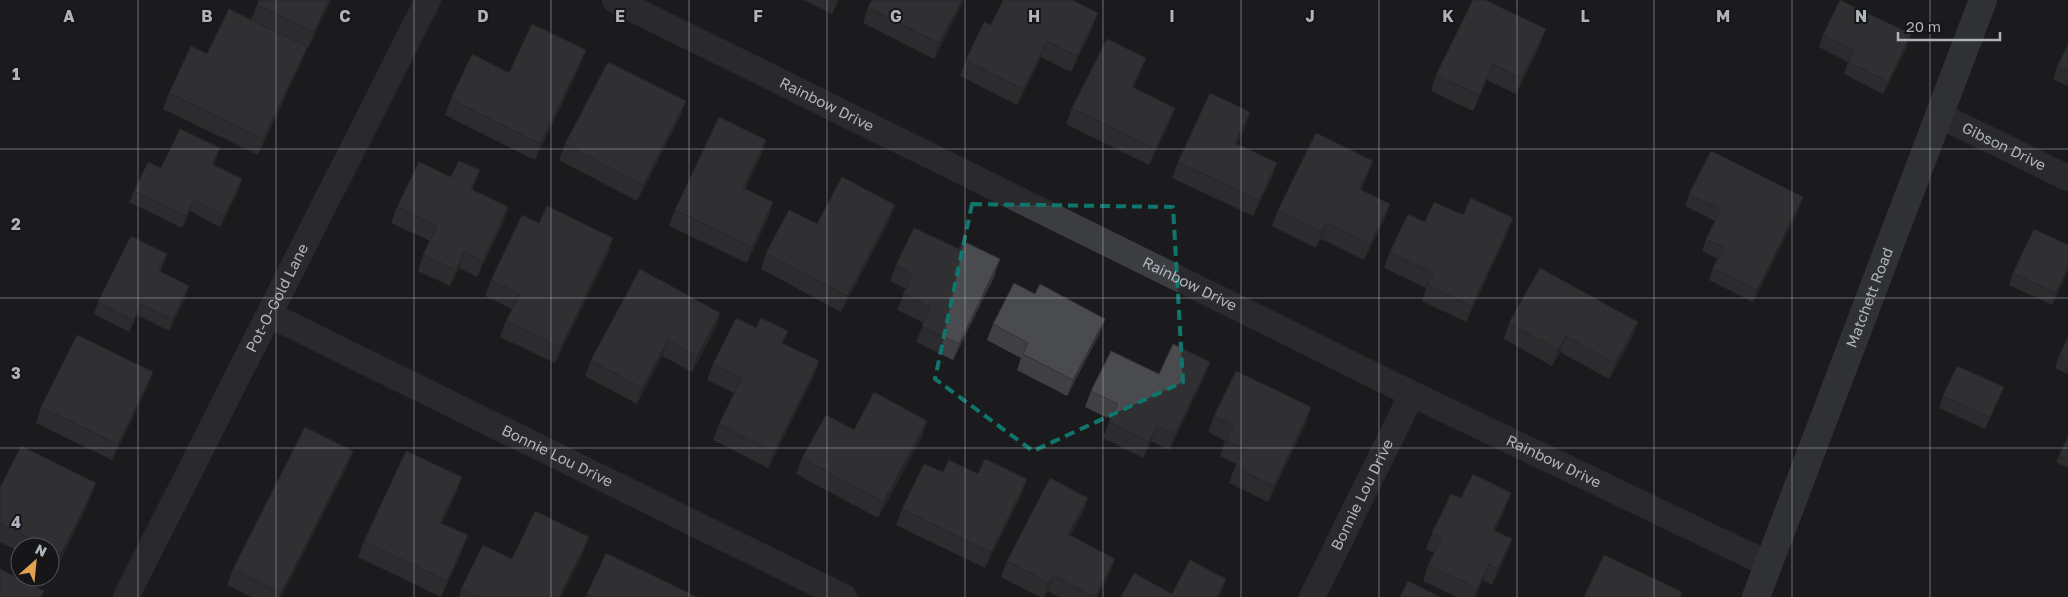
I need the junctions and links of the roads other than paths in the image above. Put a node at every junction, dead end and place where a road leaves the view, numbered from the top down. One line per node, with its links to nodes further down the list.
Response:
1 (428, 0): 6 (street, Pot-O-Gold Lane)
2 (615, 0): 7 (street, Rainbow Drive)
3 (1983, 0): 4 (street, Matchett Road)
4 (1941, 116): 5 (street, Gibson Drive); 8 (street, Matchett Road)
5 (2068, 178)
6 (270, 315): 9 (street, Pot-O-Gold Lane); 10 (street, Bonnie Lou Drive)
7 (1412, 394): 8 (street, Rainbow Drive); 11 (street, Bonnie Lou Drive)
8 (1768, 564): 12 (street, Matchett Road)
9 (126, 597)
10 (844, 597)
11 (1312, 597)
12 (1756, 597)

